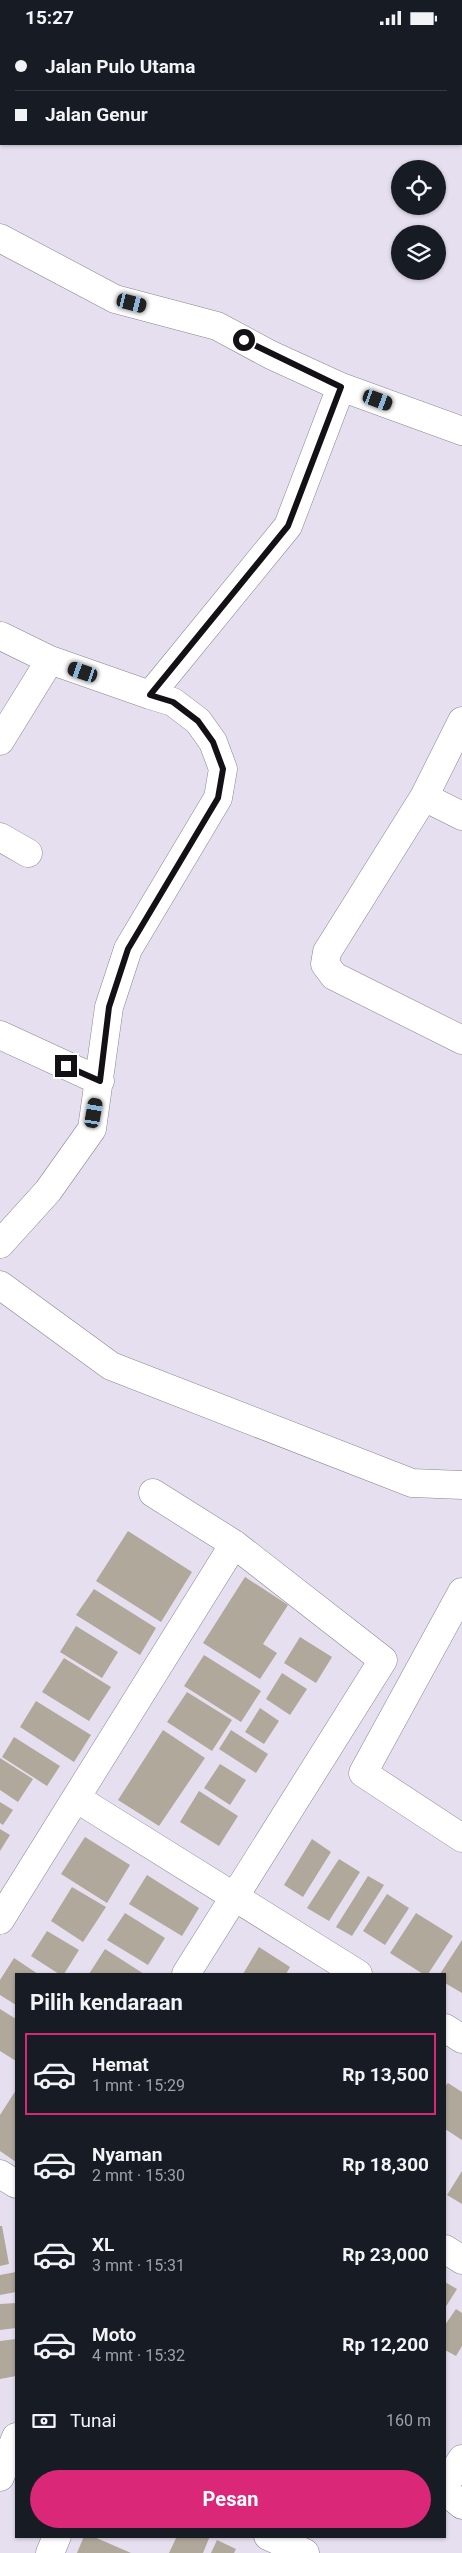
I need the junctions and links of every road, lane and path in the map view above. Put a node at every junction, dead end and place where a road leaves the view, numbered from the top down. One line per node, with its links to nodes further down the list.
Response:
1 (0, 238): 2 (street)
2 (341, 387): 3 (street); 6 (street)
3 (458, 425)
4 (1, 635): 5 (street)
5 (50, 660): 6 (street); 8 (street)
6 (150, 695): 15 (street)
7 (462, 721): 9 (street)
8 (0, 741)
9 (424, 797): 10 (street); 14 (street)
10 (462, 816)
11 (0, 837): 12 (street)
12 (28, 853)
13 (0, 1035): 15 (street)
14 (462, 1040)
15 (100, 1081): 16 (street)
16 (0, 1244)
17 (0, 1285): 18 (street)
18 (462, 1485)
19 (153, 1493): 20 (street)
20 (234, 1545): 22 (street); 24 (street)
21 (461, 1596): 23 (street)
22 (76, 1799): 24 (street); 25 (street)
23 (462, 1838)
24 (234, 1897): 26 (street); 27 (street)
25 (0, 1920)
26 (187, 1973)
27 (356, 1973)
28 (446, 2029): 29 (street)
29 (462, 2039)
30 (0, 2174): 31 (street)
31 (15, 2183)
32 (446, 2250): 33 (street)
33 (462, 2260)
34 (0, 2420): 35 (street)
35 (15, 2427)
36 (15, 2440): 38 (street)
37 (462, 2459): 39 (street)
38 (0, 2477)
39 (446, 2483)
40 (446, 2492): 41 (street)
41 (462, 2505)
42 (56, 2538): 44 (street)
43 (272, 2538): 45 (street)
44 (50, 2553)
45 (305, 2553)

